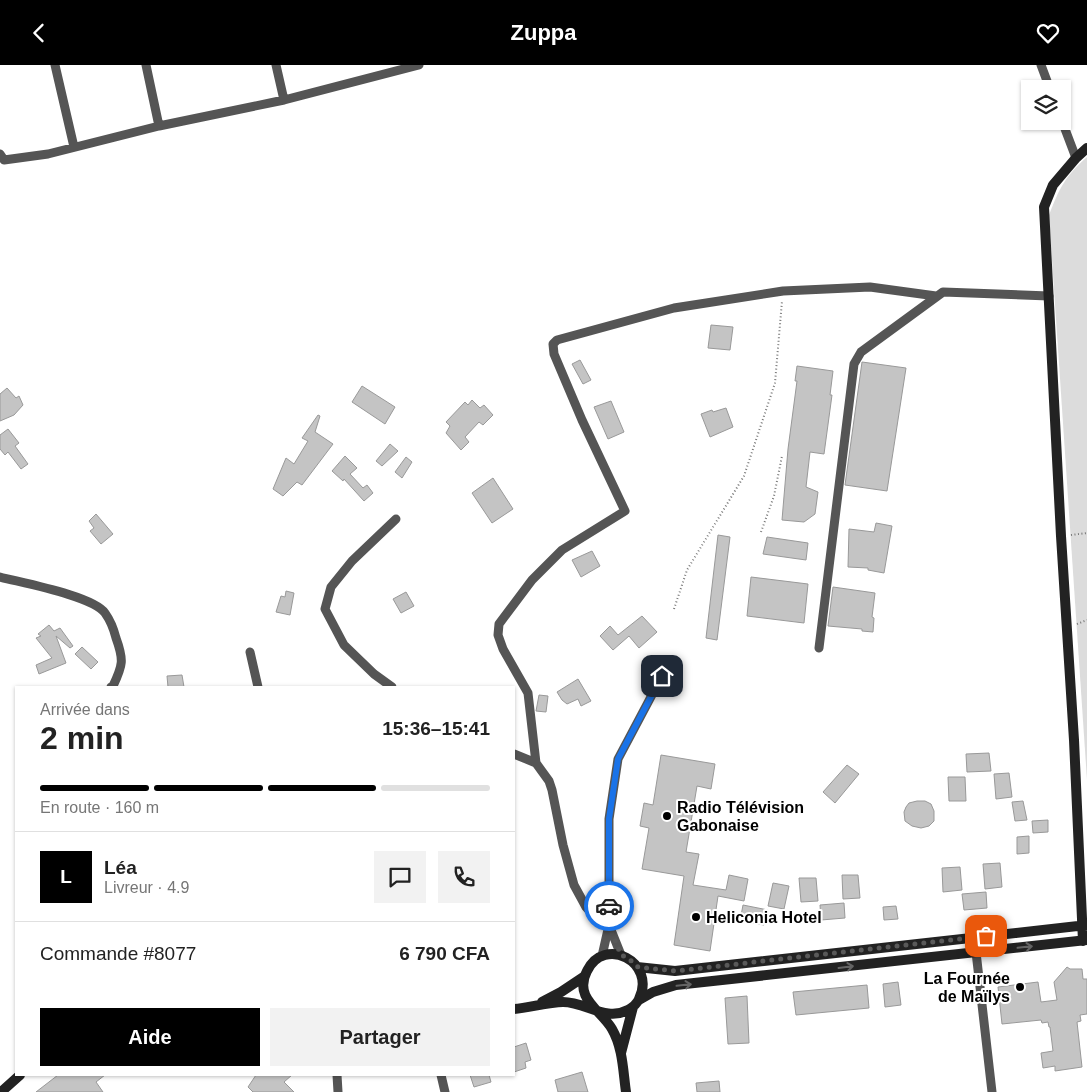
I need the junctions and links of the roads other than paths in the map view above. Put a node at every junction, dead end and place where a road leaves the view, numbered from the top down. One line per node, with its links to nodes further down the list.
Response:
1 (55, 65): 10 (street)
2 (146, 65): 8 (street)
3 (276, 65): 7 (street)
4 (419, 65): 7 (street)
5 (1041, 65): 6 (street)
6 (1047, 80)
7 (284, 100): 8 (street)
8 (159, 126): 10 (street)
9 (1065, 130): 13 (street)
10 (74, 147): 12 (street)
11 (1087, 148): 13 (street)
12 (0, 154)
13 (1076, 158): 15 (street)
14 (936, 296): 15 (street); 18 (street); 25 (street)
15 (1049, 296): 27 (street)
16 (396, 519): 23 (street)
17 (0, 577): 21 (street)
18 (819, 647)
19 (250, 652): 22 (street)
20 (662, 676): 26 (street)
21 (113, 686)
22 (258, 686)
23 (391, 686)
24 (515, 754): 25 (street)
25 (536, 763): 26 (street)
26 (609, 925): 30 (street); 31 (street)
27 (1085, 926): 28 (street); 32 (street)
28 (1085, 940): 29 (street, one-way to 28)
29 (976, 952): 34 (street, one-way to 29); 46 (street)
30 (621, 955): 31 (street); 32 (street)
31 (602, 956): 33 (street)
32 (638, 967): 34 (street)
33 (585, 976): 35 (street); 37 (street)
34 (636, 1004): 37 (street); 38 (street)
35 (530, 1008): 36 (street); 37 (street)
36 (515, 1009)
37 (596, 1010): 38 (street)
38 (621, 1053): 45 (street)
39 (19, 1076): 42 (street)
40 (337, 1076): 43 (street)
41 (441, 1076): 44 (street)
42 (1, 1092)
43 (338, 1092)
44 (445, 1092)
45 (626, 1092)
46 (992, 1092)

